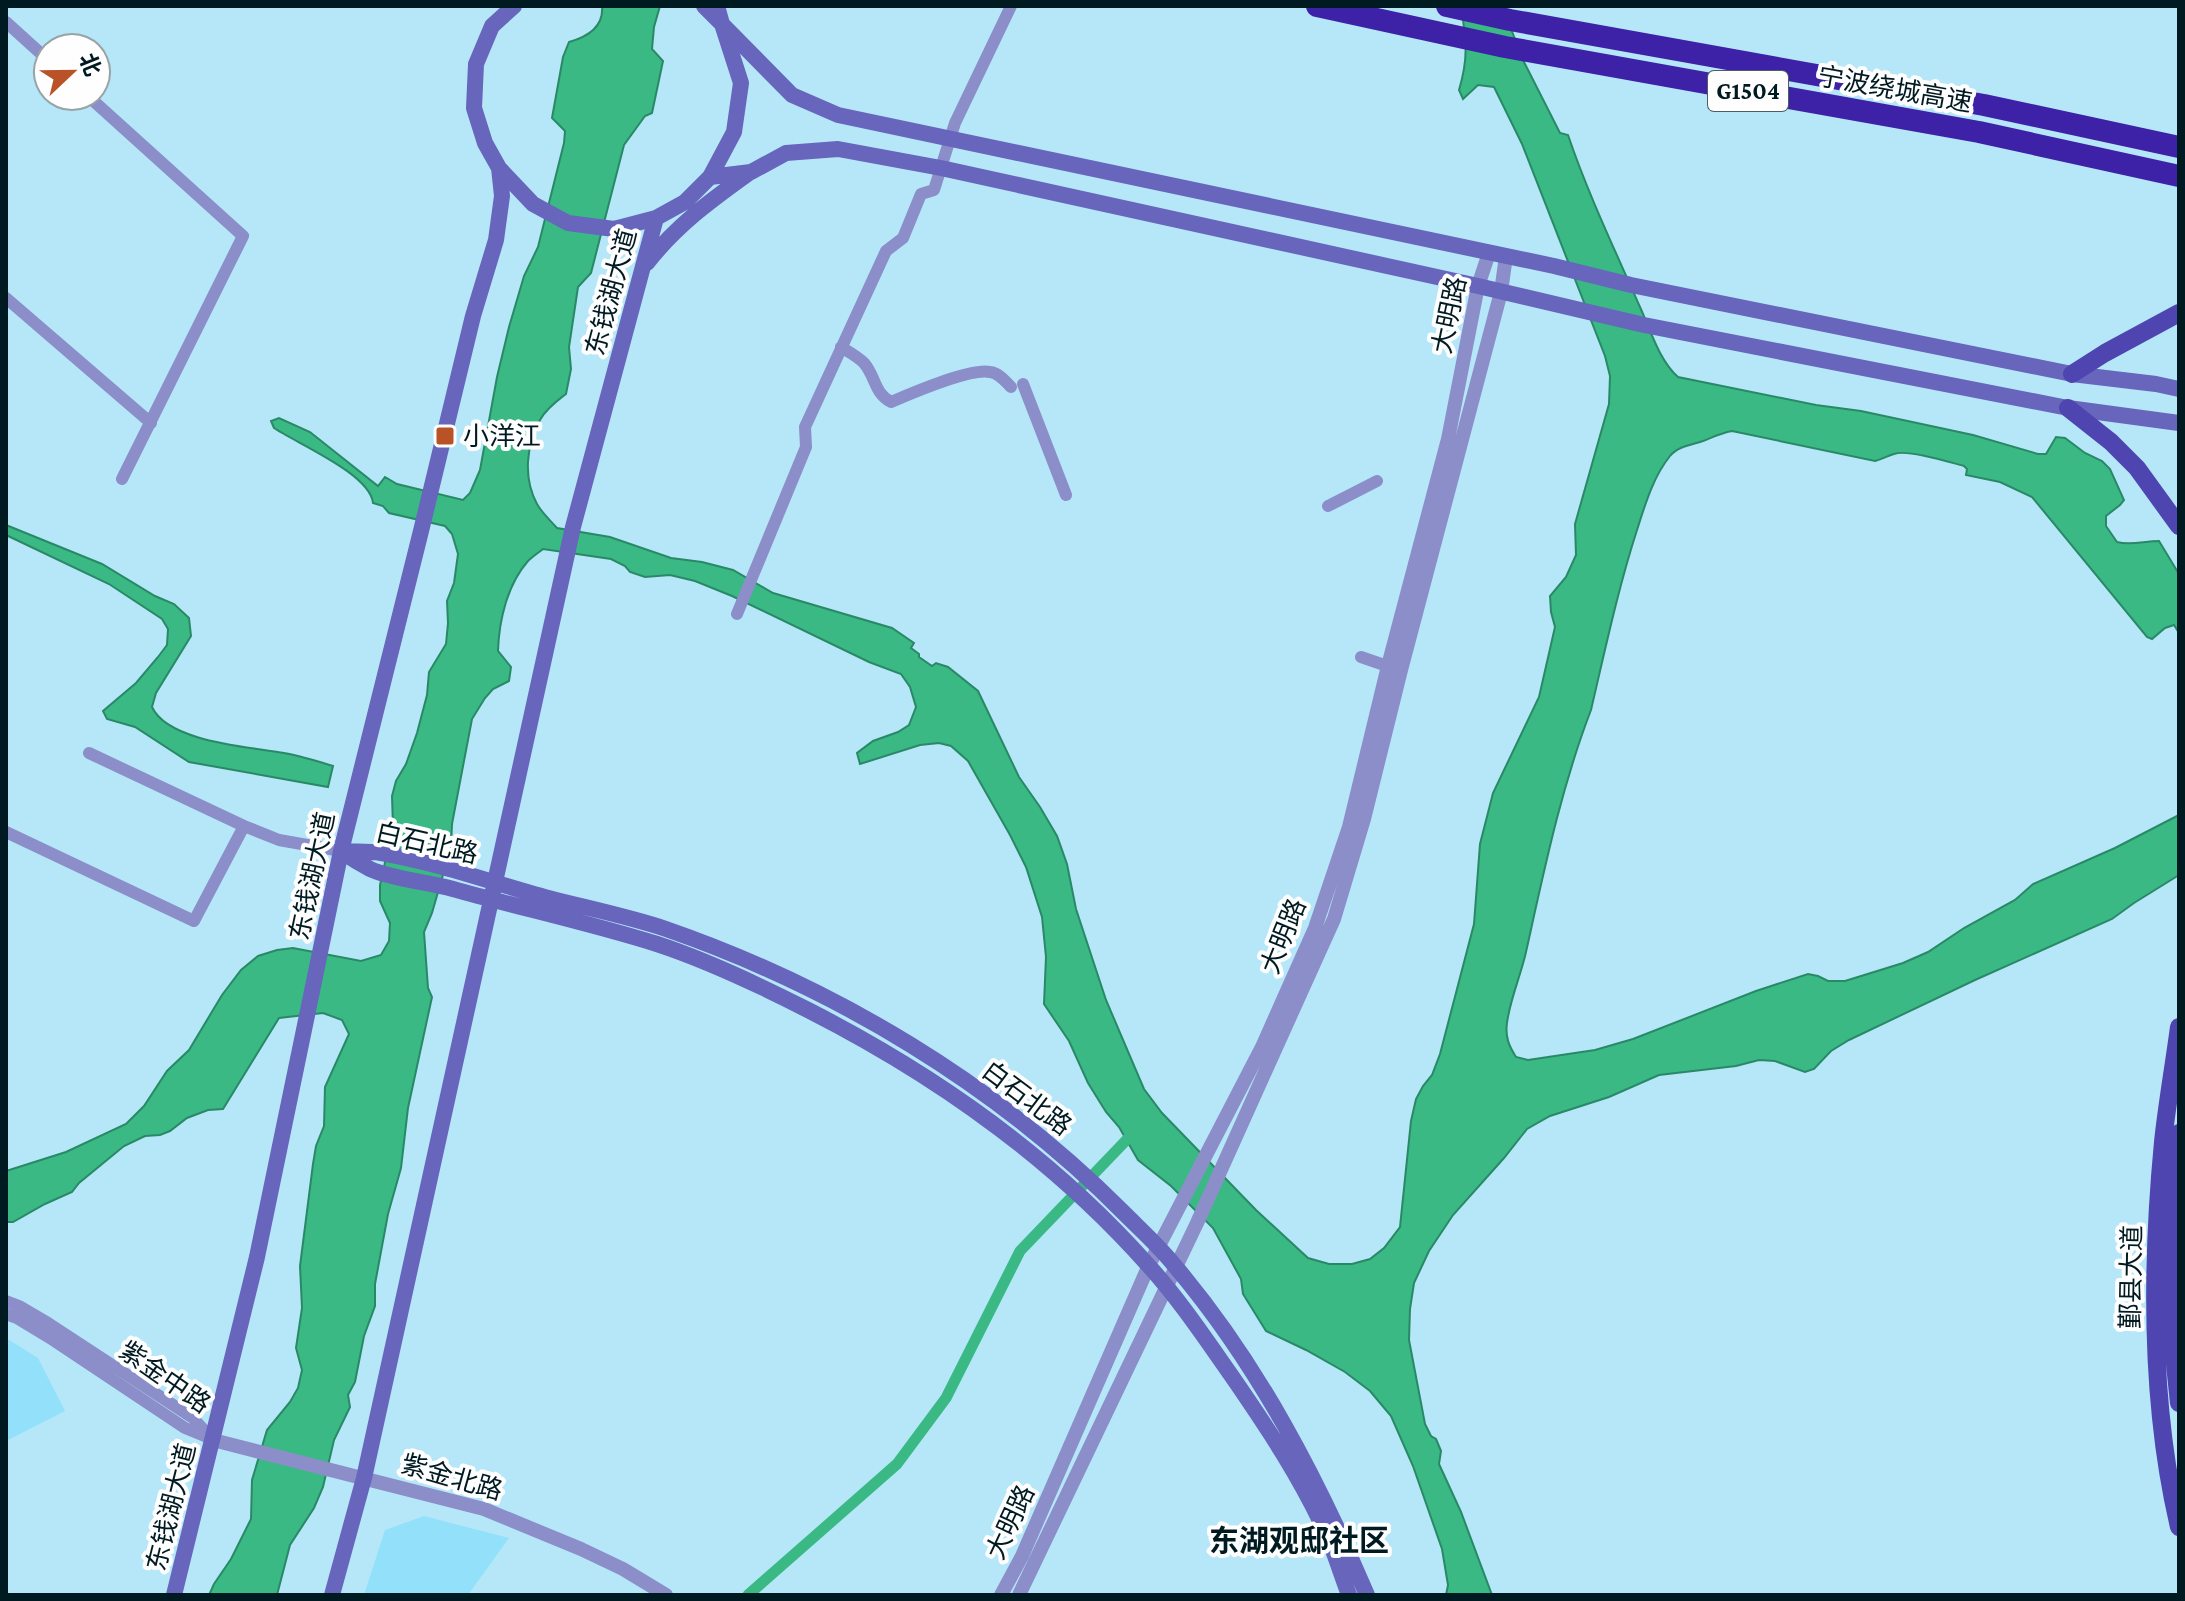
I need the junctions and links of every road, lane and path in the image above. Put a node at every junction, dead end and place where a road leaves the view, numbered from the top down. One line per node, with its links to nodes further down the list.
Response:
1 (514, 6): 13 (main road)
2 (704, 6): 8 (main road)
3 (717, 6): 8 (main road)
4 (1011, 6): 11 (street)
5 (1317, 6): 16 (highway, 宁波绕城高速 / G1504)
6 (1447, 6): 12 (highway, 宁波绕城高速 / G1504)
7 (6, 22): 9 (street)
8 (722, 24): 11 (main road); 17 (main road)
9 (32, 46)
10 (106, 112): 29 (street)
11 (949, 137): 14 (street); 19 (main road)
12 (2179, 147)
13 (499, 168): 18 (main road); 42 (main road, 东钱湖大道)
14 (941, 168): 15 (main road); 21 (main road); 25 (street)
15 (751, 172): 17 (main road); 20 (main road)
16 (2179, 176)
17 (710, 177): 18 (main road)
18 (656, 218): 20 (main road, 东钱湖大道)
19 (1497, 254): 21 (street, 大明路); 22 (street, 大明路); 26 (main road)
20 (641, 270): 43 (main road, 东钱湖大道)
21 (1478, 286): 22 (main road); 38 (street, 大明路)
22 (1501, 292): 28 (main road); 38 (street, 大明路)
23 (7, 301): 29 (street)
24 (2179, 313): 26 (main road)
25 (841, 347): 33 (street); 36 (street)
26 (2072, 374): 27 (main road)
27 (2179, 389)
28 (2068, 408): 30 (main road); 35 (main road)
29 (151, 423): 31 (street)
30 (2179, 423)
31 (122, 479)
32 (1377, 481): 34 (street)
33 (1066, 495)
34 (1328, 506)
35 (2179, 526)
36 (740, 608)
37 (1361, 657): 38 (street)
38 (1394, 668): 46 (street, 大明路); 48 (street, 大明路)
39 (89, 753): 40 (street)
40 (244, 826): 41 (street); 42 (street)
41 (6, 832)
42 (341, 851): 43 (main road, 白石北路); 43 (main road, 白石北路); 55 (main road, 东钱湖大道)
43 (493, 892): 46 (main road, 白石北路); 47 (main road, 白石北路); 56 (main road, 东钱湖大道)
44 (2179, 1027): 52 (main road, 鄞县大道)
45 (2179, 1133): 52 (main road, 鄞县大道)
46 (1159, 1248): 47 (street, 大明路); 48 (main road, 白石北路)
47 (1149, 1265): 49 (main road, 白石北路); 61 (street, 大明路)
48 (1176, 1267): 49 (street, 大明路); 64 (main road, 白石北路)
49 (1166, 1287): 62 (street, 大明路); 63 (main road, 白石北路)
50 (6, 1301): 55 (street, 紫金中路)
51 (6, 1314): 55 (street, 紫金中路)
52 (2169, 1325): 53 (main road, 鄞县大道)
53 (2170, 1351): 54 (main road, 鄞县大道); 57 (main road, 鄞县大道)
54 (2179, 1403)
55 (213, 1440): 56 (street, 紫金北路); 58 (main road, 东钱湖大道)
56 (364, 1478): 59 (main road, 东钱湖大道); 60 (street, 紫金北路)
57 (2179, 1527)
58 (174, 1595)
59 (332, 1595)
60 (666, 1595)
61 (1001, 1595)
62 (1019, 1595)
63 (1349, 1595)
64 (1367, 1595)

